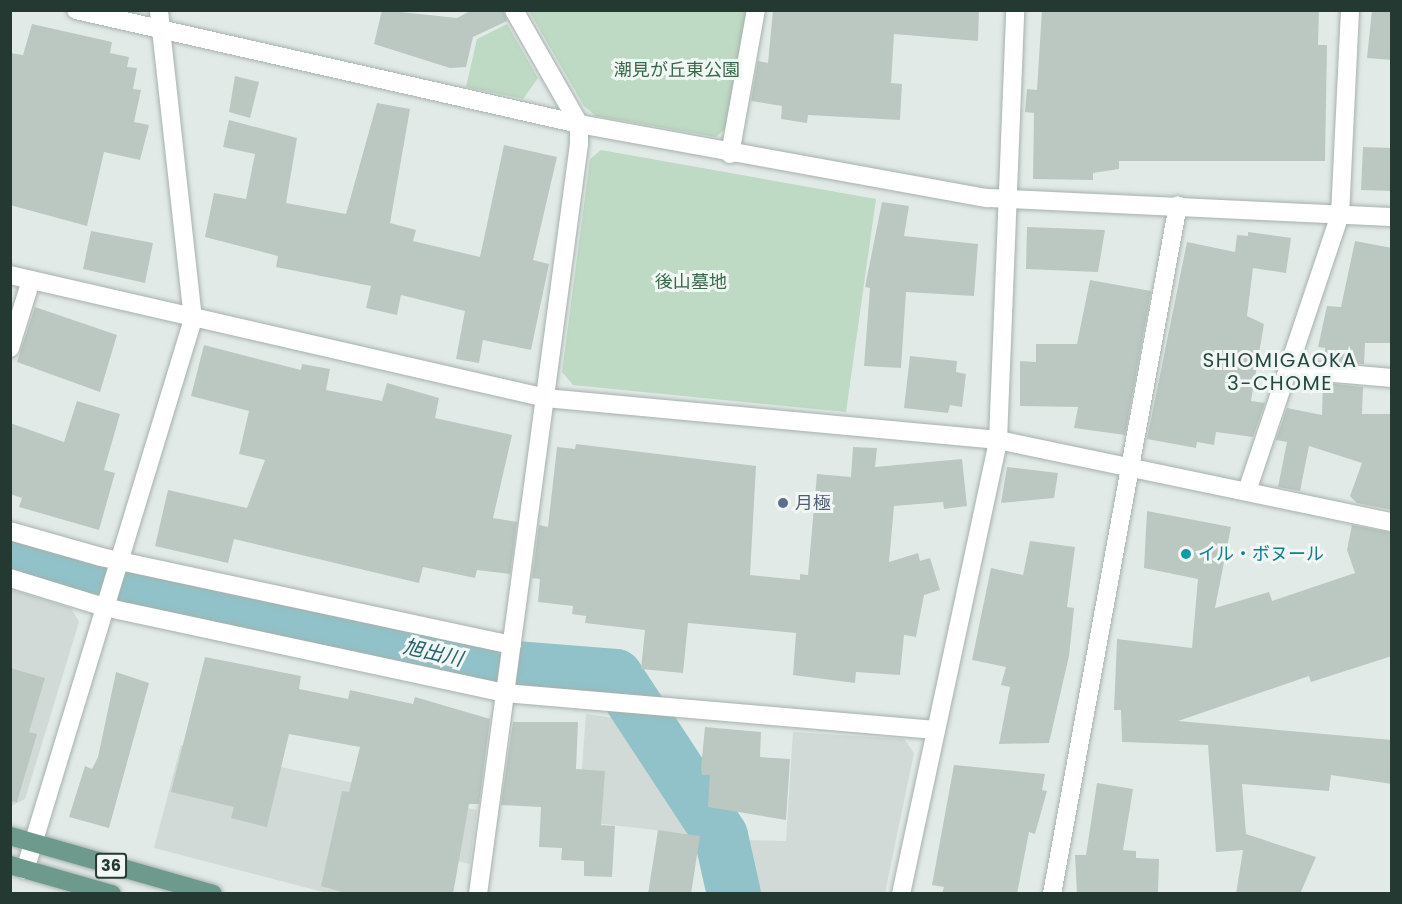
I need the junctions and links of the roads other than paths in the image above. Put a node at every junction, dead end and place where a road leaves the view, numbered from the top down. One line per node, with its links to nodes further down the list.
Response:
1 (76, 10): 7 (street)
2 (159, 10): 7 (street)
3 (514, 10): 8 (street)
4 (756, 10): 9 (street)
5 (1014, 10): 10 (street)
6 (1350, 10): 12 (street)
7 (161, 31): 8 (street); 16 (street)
8 (579, 124): 9 (street); 20 (street)
9 (730, 154): 10 (street)
10 (1007, 200): 11 (street); 21 (street)
11 (1178, 205): 12 (street); 22 (street)
12 (1340, 215): 13 (street); 18 (street)
13 (1392, 217)
14 (10, 275): 15 (street)
15 (31, 280): 16 (street); 17 (street)
16 (193, 319): 20 (street); 26 (street)
17 (10, 348)
18 (1289, 369): 19 (street); 23 (street)
19 (1392, 378)
20 (546, 398): 21 (street); 29 (street)
21 (998, 440): 22 (street); 31 (street)
22 (1130, 468): 23 (street); 39 (street)
23 (1248, 488): 24 (street)
24 (1392, 522)
25 (10, 531): 26 (street)
26 (116, 565): 28 (street); 29 (street)
27 (10, 578): 28 (street)
28 (106, 599): 30 (street); 33 (street)
29 (511, 650): 30 (street)
30 (506, 686): 31 (street); 37 (street)
31 (935, 730): 38 (street)
32 (10, 836): 33 (main road, 36)
33 (34, 843): 34 (street); 36 (main road, 36)
34 (18, 867): 35 (main road, 36)
35 (112, 894)
36 (213, 894)
37 (478, 894)
38 (901, 894)
39 (1052, 894)

